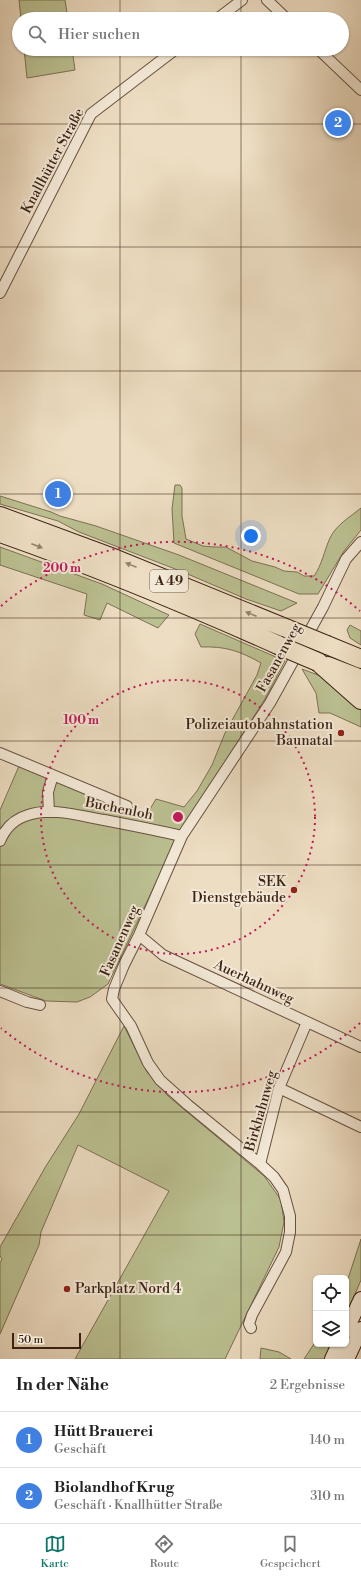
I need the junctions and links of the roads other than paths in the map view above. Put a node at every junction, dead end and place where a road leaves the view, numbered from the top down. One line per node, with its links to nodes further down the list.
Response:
1 (242, 0): 3 (street)
2 (267, 0): 4 (street)
3 (226, 12)
4 (280, 12)
5 (167, 56): 8 (street, Knallhütter Straße)
6 (325, 56): 7 (street)
7 (361, 90)
8 (0, 293)
9 (0, 516): 12 (highway, A 49, one-way to 9, bridge)
10 (0, 533): 13 (highway, A 49, one-way to 13, bridge)
11 (361, 542): 20 (street, Fasanenweg)
12 (361, 659)
13 (318, 662): 14 (highway, A 49); 15 (highway)
14 (361, 679)
15 (361, 700)
16 (0, 753): 17 (street, Buchenloh)
17 (53, 775): 18 (street, Buchenloh); 19 (street)
18 (127, 806)
19 (49, 812): 20 (street, Buchenloh); 21 (street, Buchenloh)
20 (182, 836): 22 (street, Fasanenweg)
21 (0, 841)
22 (139, 935): 25 (street, Auerhahnweg); 29 (street, Fasanenweg)
23 (0, 992): 24 (street)
24 (40, 1005)
25 (307, 1022): 26 (street, Auerhahnweg); 27 (street, Birkhahnweg)
26 (361, 1048)
27 (279, 1088): 28 (street); 29 (street, Birkhahnweg)
28 (361, 1127)
29 (260, 1164): 32 (street, Fasanenweg)
30 (361, 1299): 31 (main road)
31 (349, 1325)
32 (251, 1328)
33 (361, 1329): 36 (main road)
34 (338, 1347): 35 (main road)
35 (332, 1359)
36 (347, 1359)

